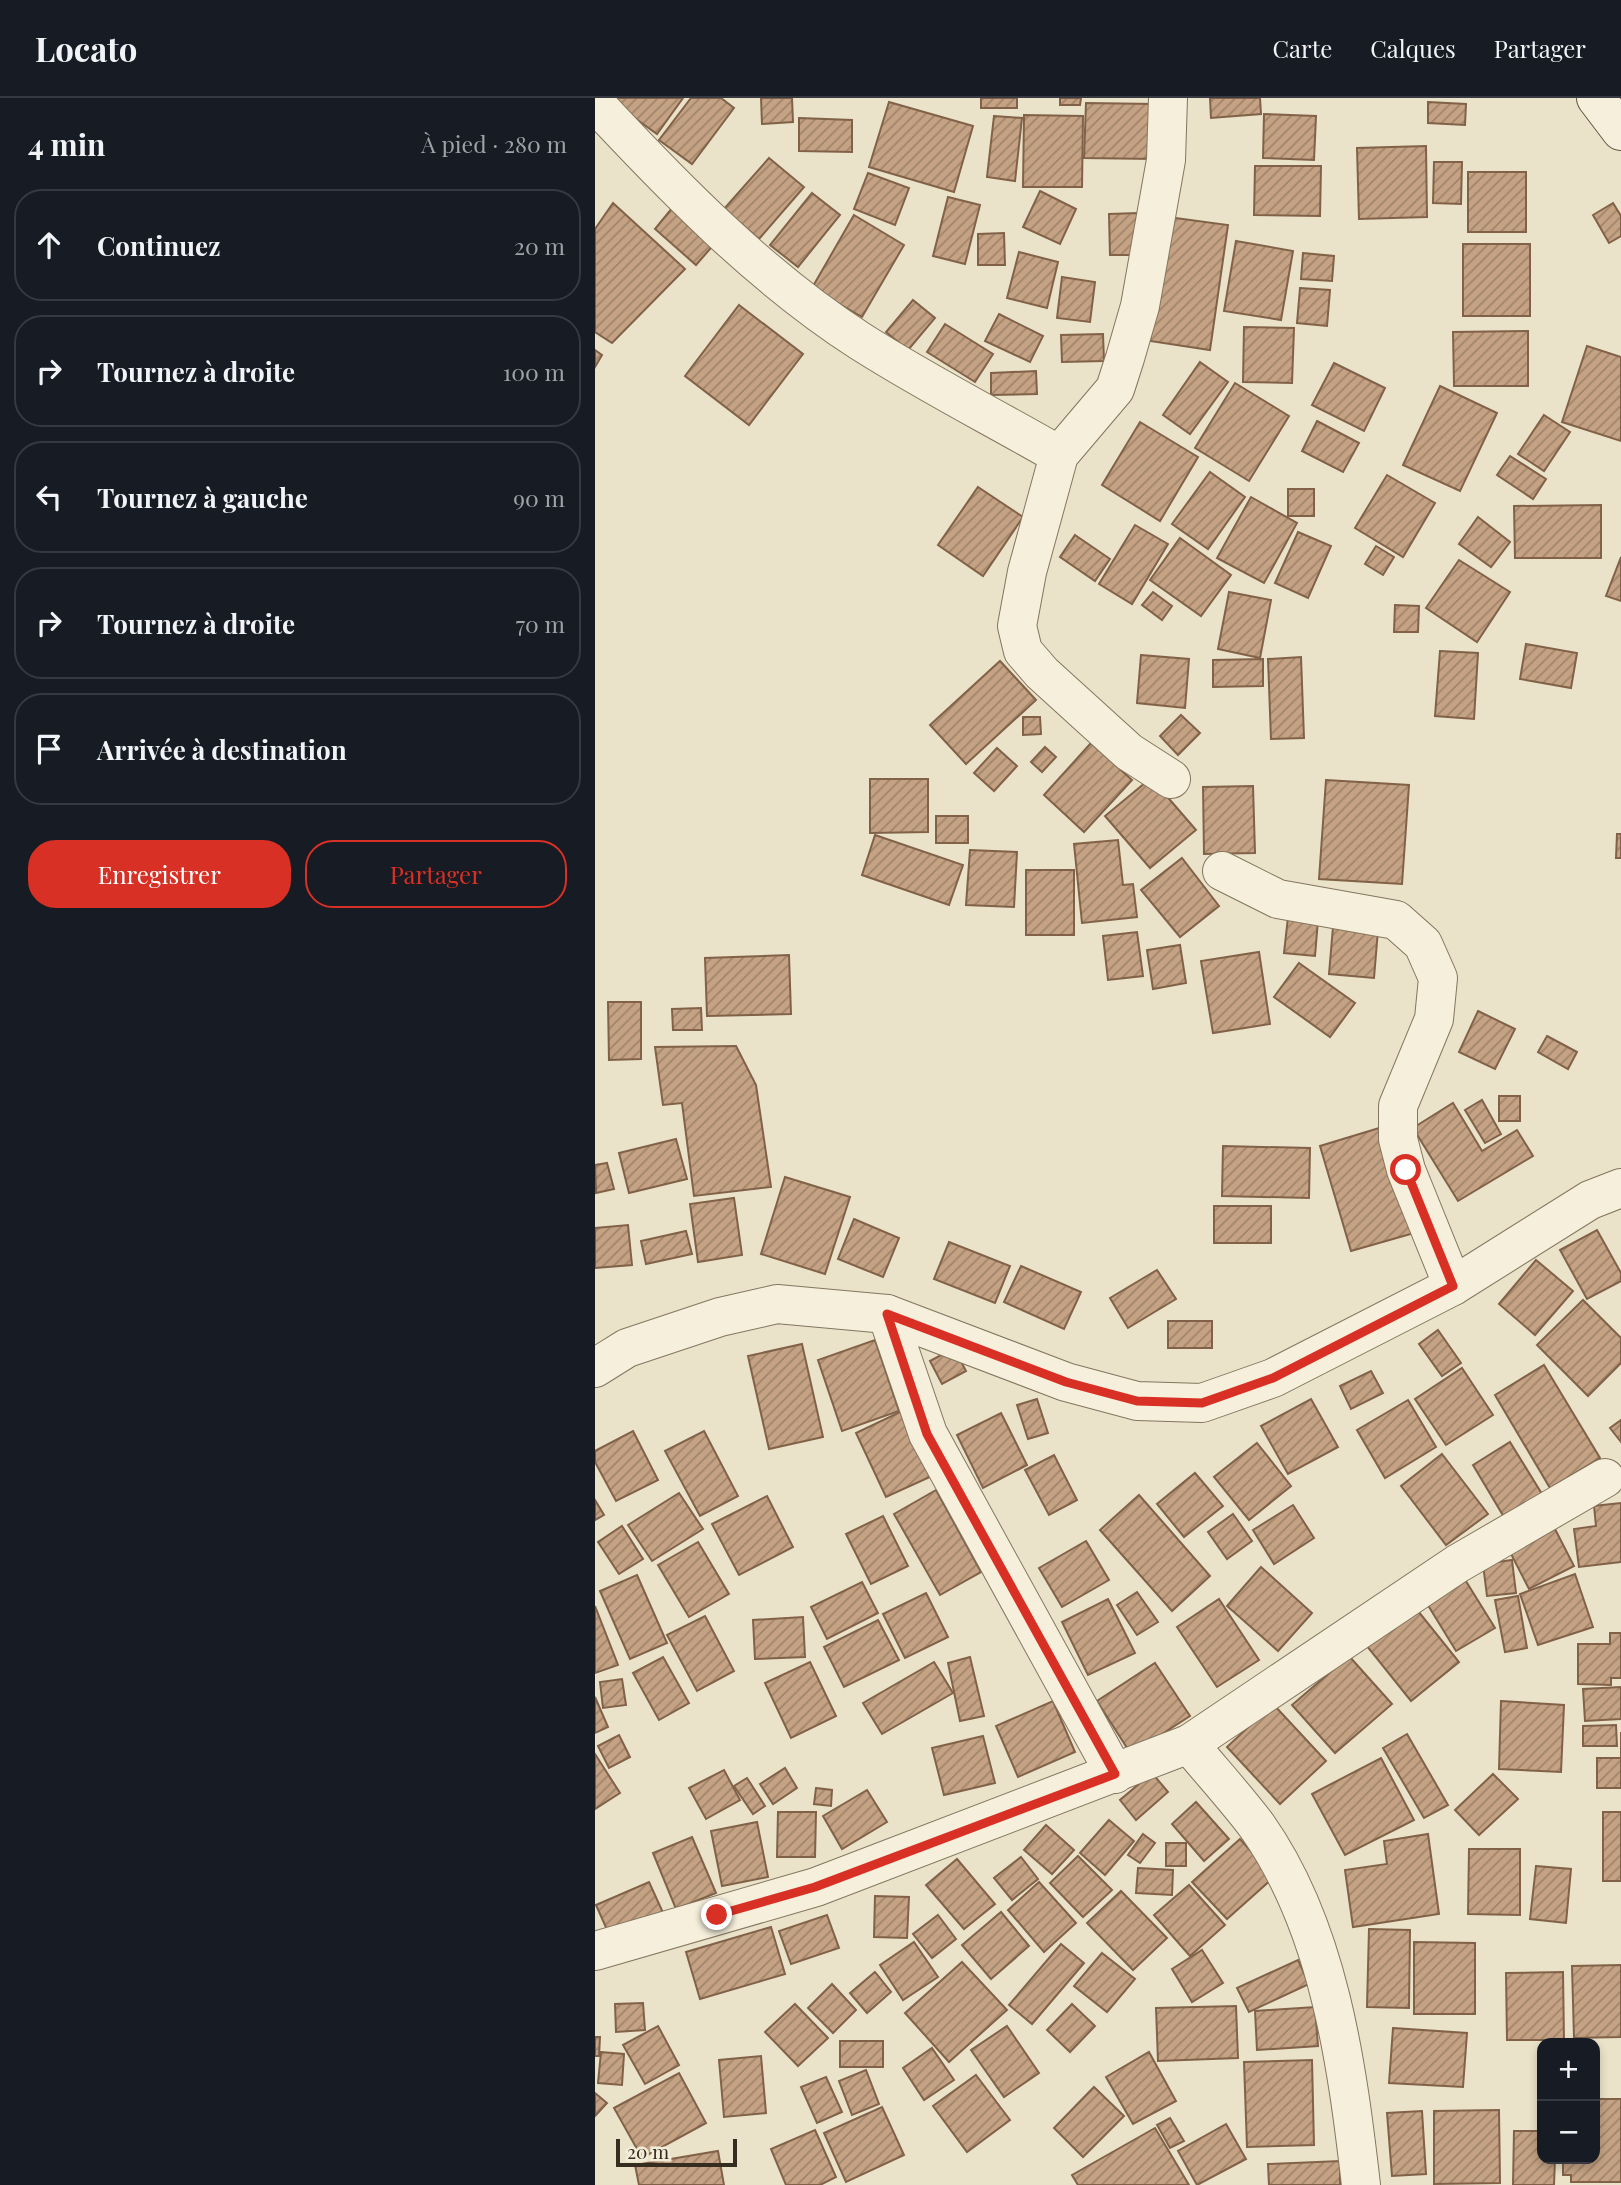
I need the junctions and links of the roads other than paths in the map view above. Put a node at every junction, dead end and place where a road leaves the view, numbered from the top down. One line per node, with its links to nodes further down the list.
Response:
1 (1168, 98): 5 (street)
2 (1596, 98): 4 (street)
3 (595, 103): 5 (street)
4 (1621, 131)
5 (1059, 455): 6 (street)
6 (1171, 779)
7 (1222, 871): 9 (street)
8 (1621, 1188): 9 (street)
9 (1453, 1286): 10 (street)
10 (887, 1314): 11 (street); 14 (street)
11 (595, 1367)
12 (1605, 1478): 13 (street)
13 (1189, 1744): 14 (street); 16 (street)
14 (1115, 1774): 15 (street)
15 (595, 1951)
16 (1361, 2185)

